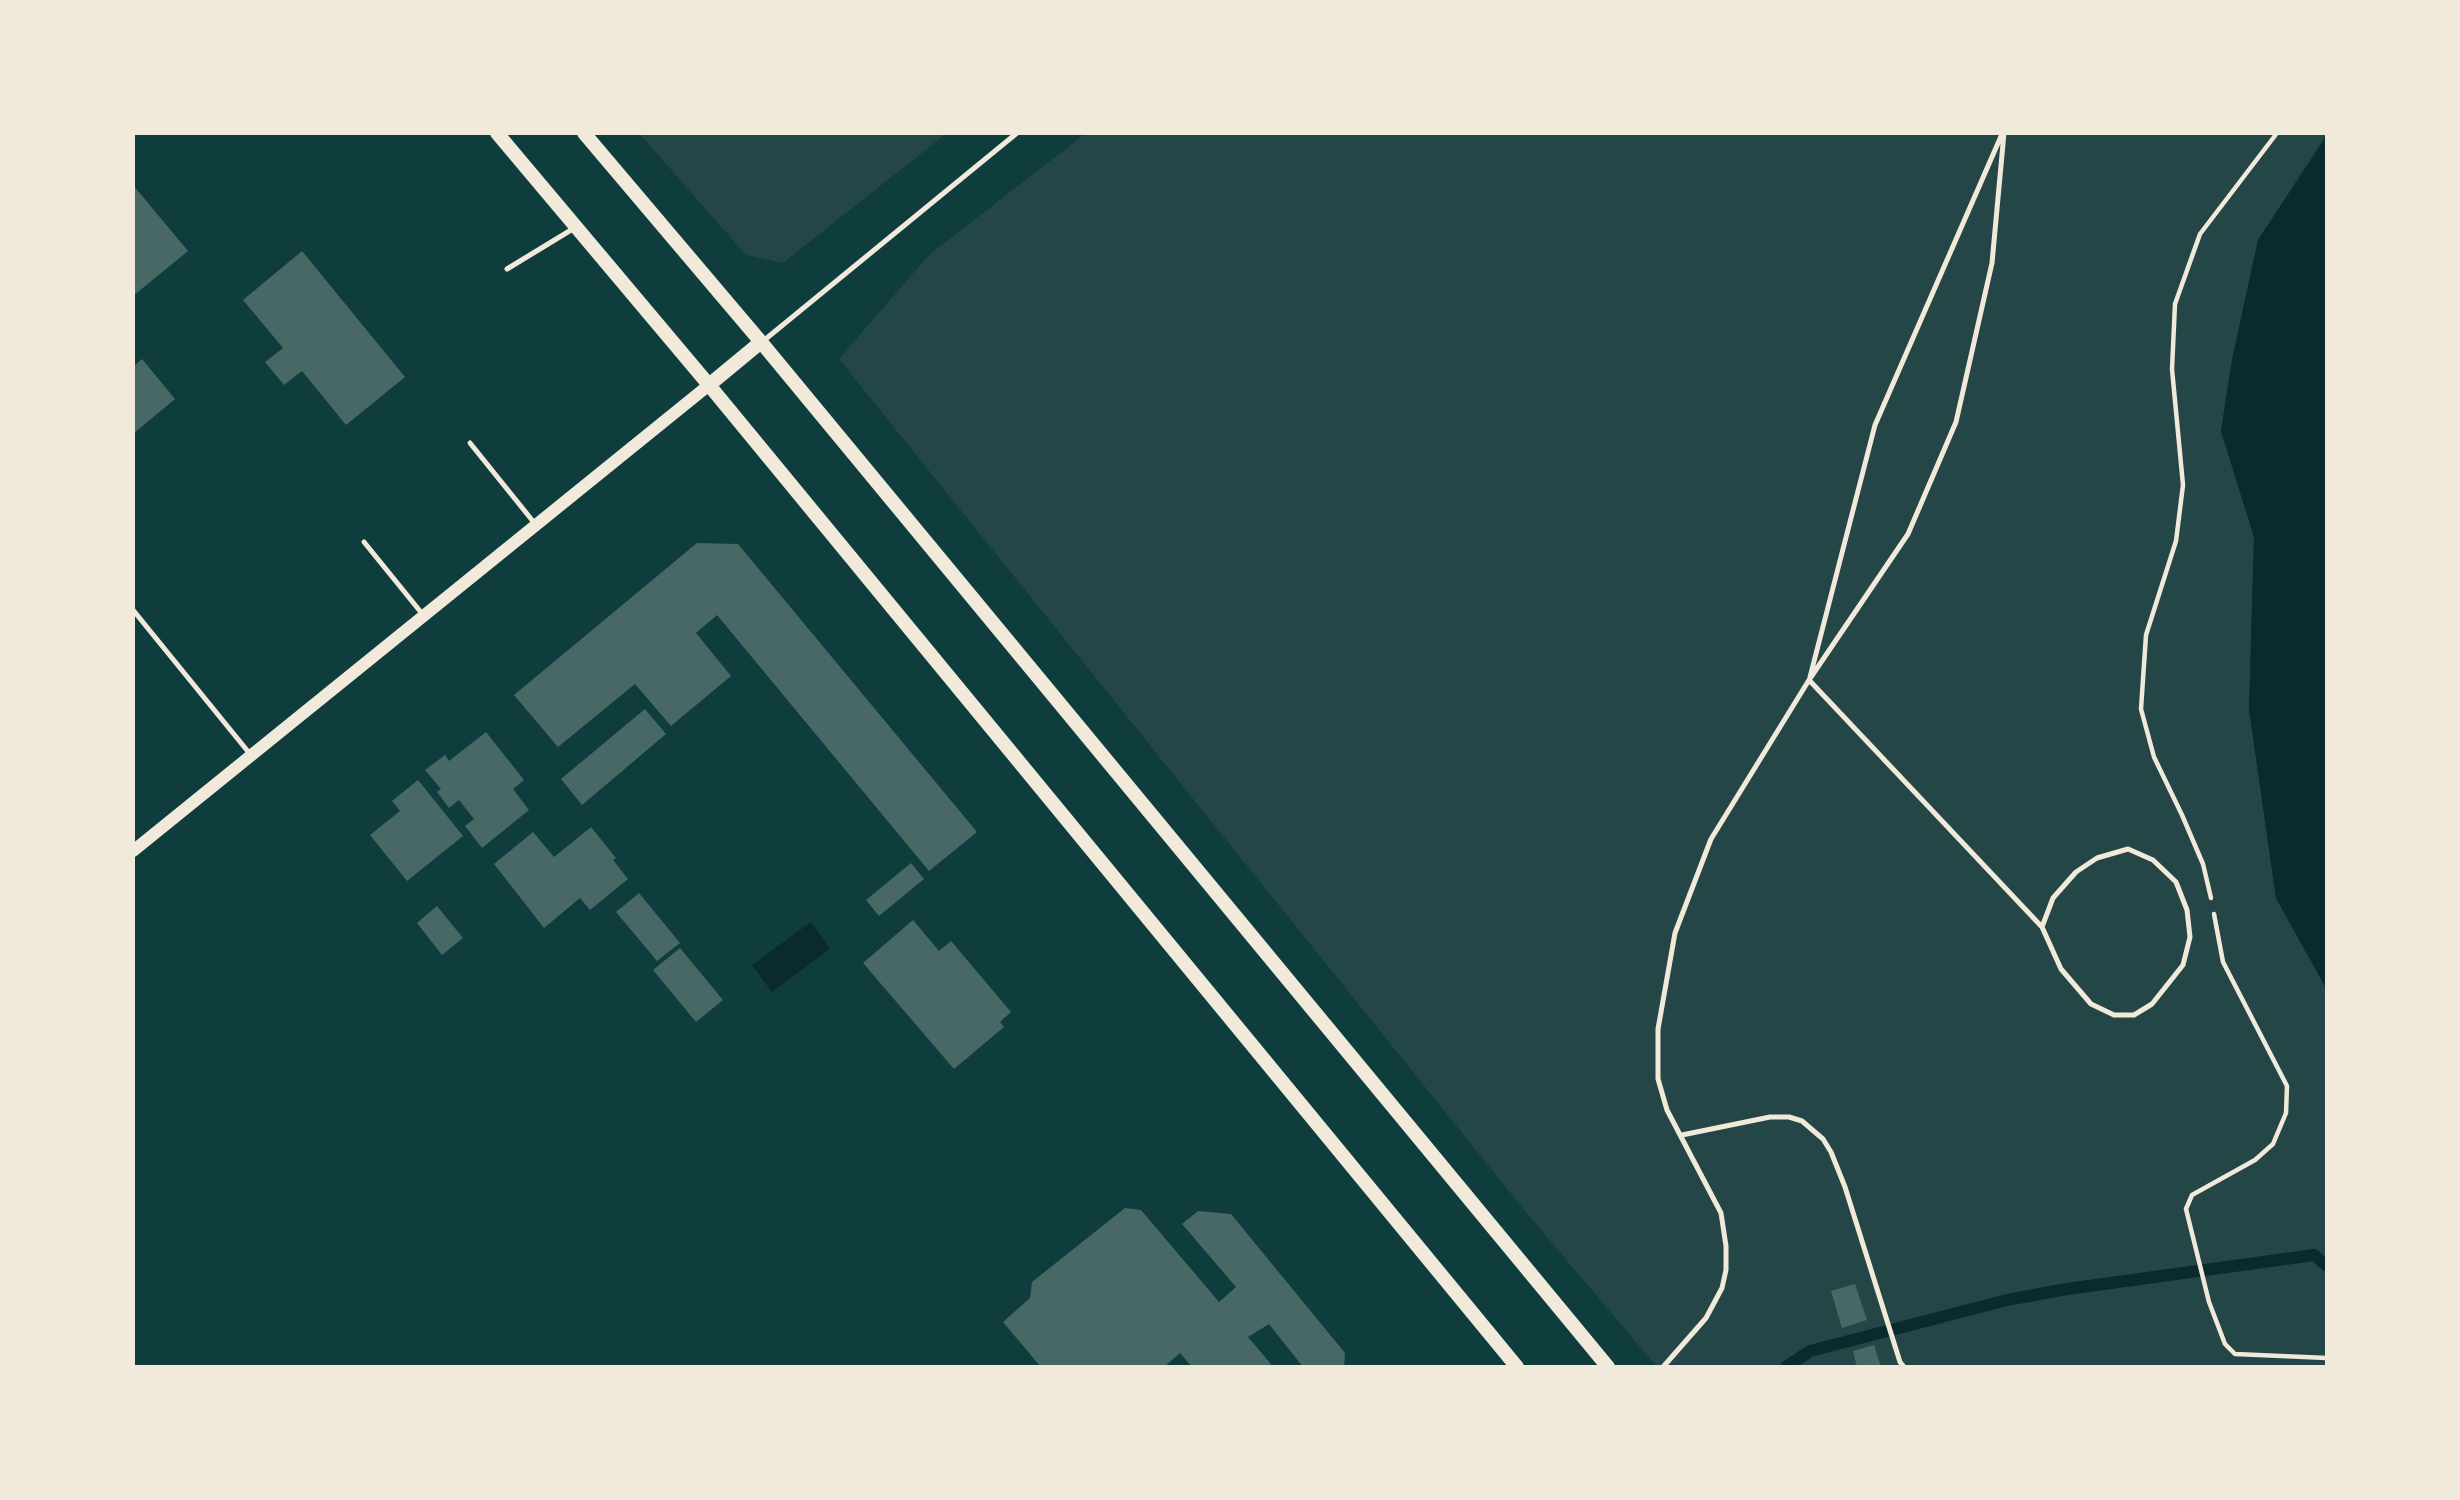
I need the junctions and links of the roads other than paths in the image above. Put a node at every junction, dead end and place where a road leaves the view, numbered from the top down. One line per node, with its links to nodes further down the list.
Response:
1 (497, 133): 5 (main road)
2 (584, 133): 7 (main road)
3 (1017, 133): 7 (lane)
4 (2003, 133): 14 (lane); 14 (lane)
5 (576, 227): 6 (lane); 8 (main road)
6 (507, 270)
7 (761, 342): 8 (main road); 21 (main road)
8 (709, 384): 10 (street); 20 (main road)
9 (470, 443): 10 (lane)
10 (536, 525): 13 (street)
11 (365, 542): 13 (lane)
12 (133, 610): 15 (lane)
13 (424, 616): 15 (street)
14 (1809, 680): 17 (lane); 18 (lane)
15 (251, 756): 16 (street)
16 (133, 851)
17 (2042, 927): 17 (lane)
18 (1682, 1135): 19 (lane); 22 (lane)
19 (1902, 1365)
20 (1517, 1367)
21 (1608, 1367)
22 (1663, 1367)

